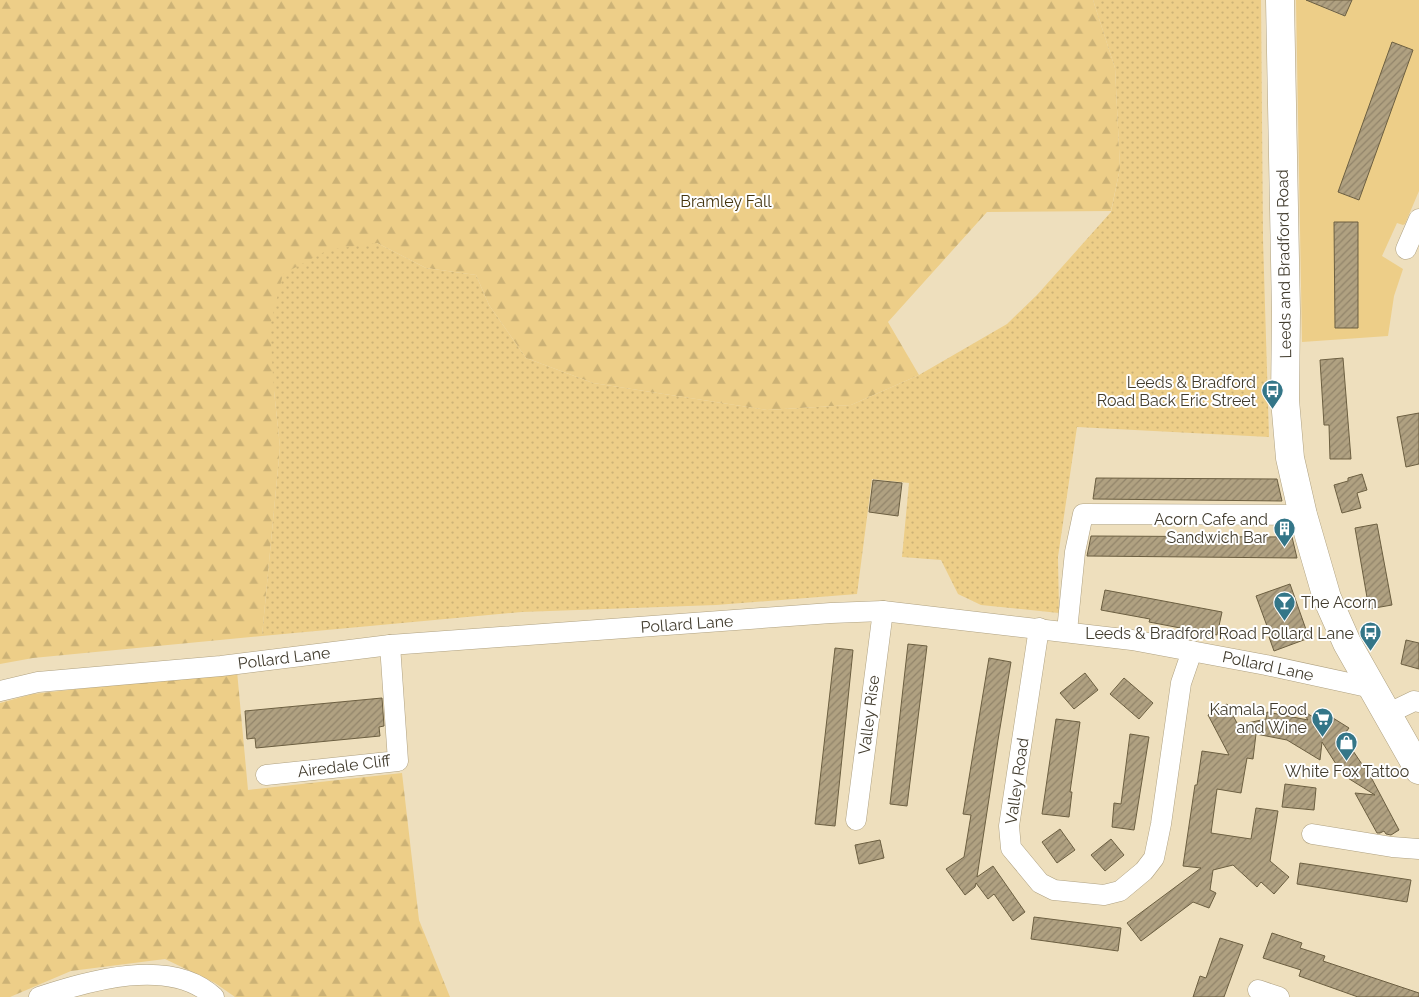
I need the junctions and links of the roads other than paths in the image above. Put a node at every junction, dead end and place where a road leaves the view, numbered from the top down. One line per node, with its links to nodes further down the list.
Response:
1 (1280, 0): 4 (main road, Leeds and Bradford Road)
2 (1419, 219): 3 (street)
3 (1406, 249)
4 (1303, 515): 7 (street); 10 (main road, Leeds and Bradford Road)
5 (883, 611): 6 (street, Pollard Lane); 8 (street, Pollard Lane); 16 (street, Valley Rise)
6 (1039, 628): 7 (street, Pollard Lane); 9 (street, Valley Road)
7 (1067, 632): 9 (street, Pollard Lane)
8 (390, 645): 11 (street, Pollard Lane); 15 (street, Airedale Cliff)
9 (1192, 651): 10 (street, Pollard Lane)
10 (1372, 688): 13 (main road, Leeds and Bradford Road)
11 (0, 691)
12 (1419, 702): 13 (street)
13 (1387, 714): 14 (main road, Leeds and Bradford Road)
14 (1419, 770)
15 (266, 775)
16 (856, 820)
17 (1312, 834): 18 (street)
18 (1419, 849)
19 (1258, 990): 22 (street)
20 (39, 997): 21 (street)
21 (214, 997)
22 (1279, 997)

